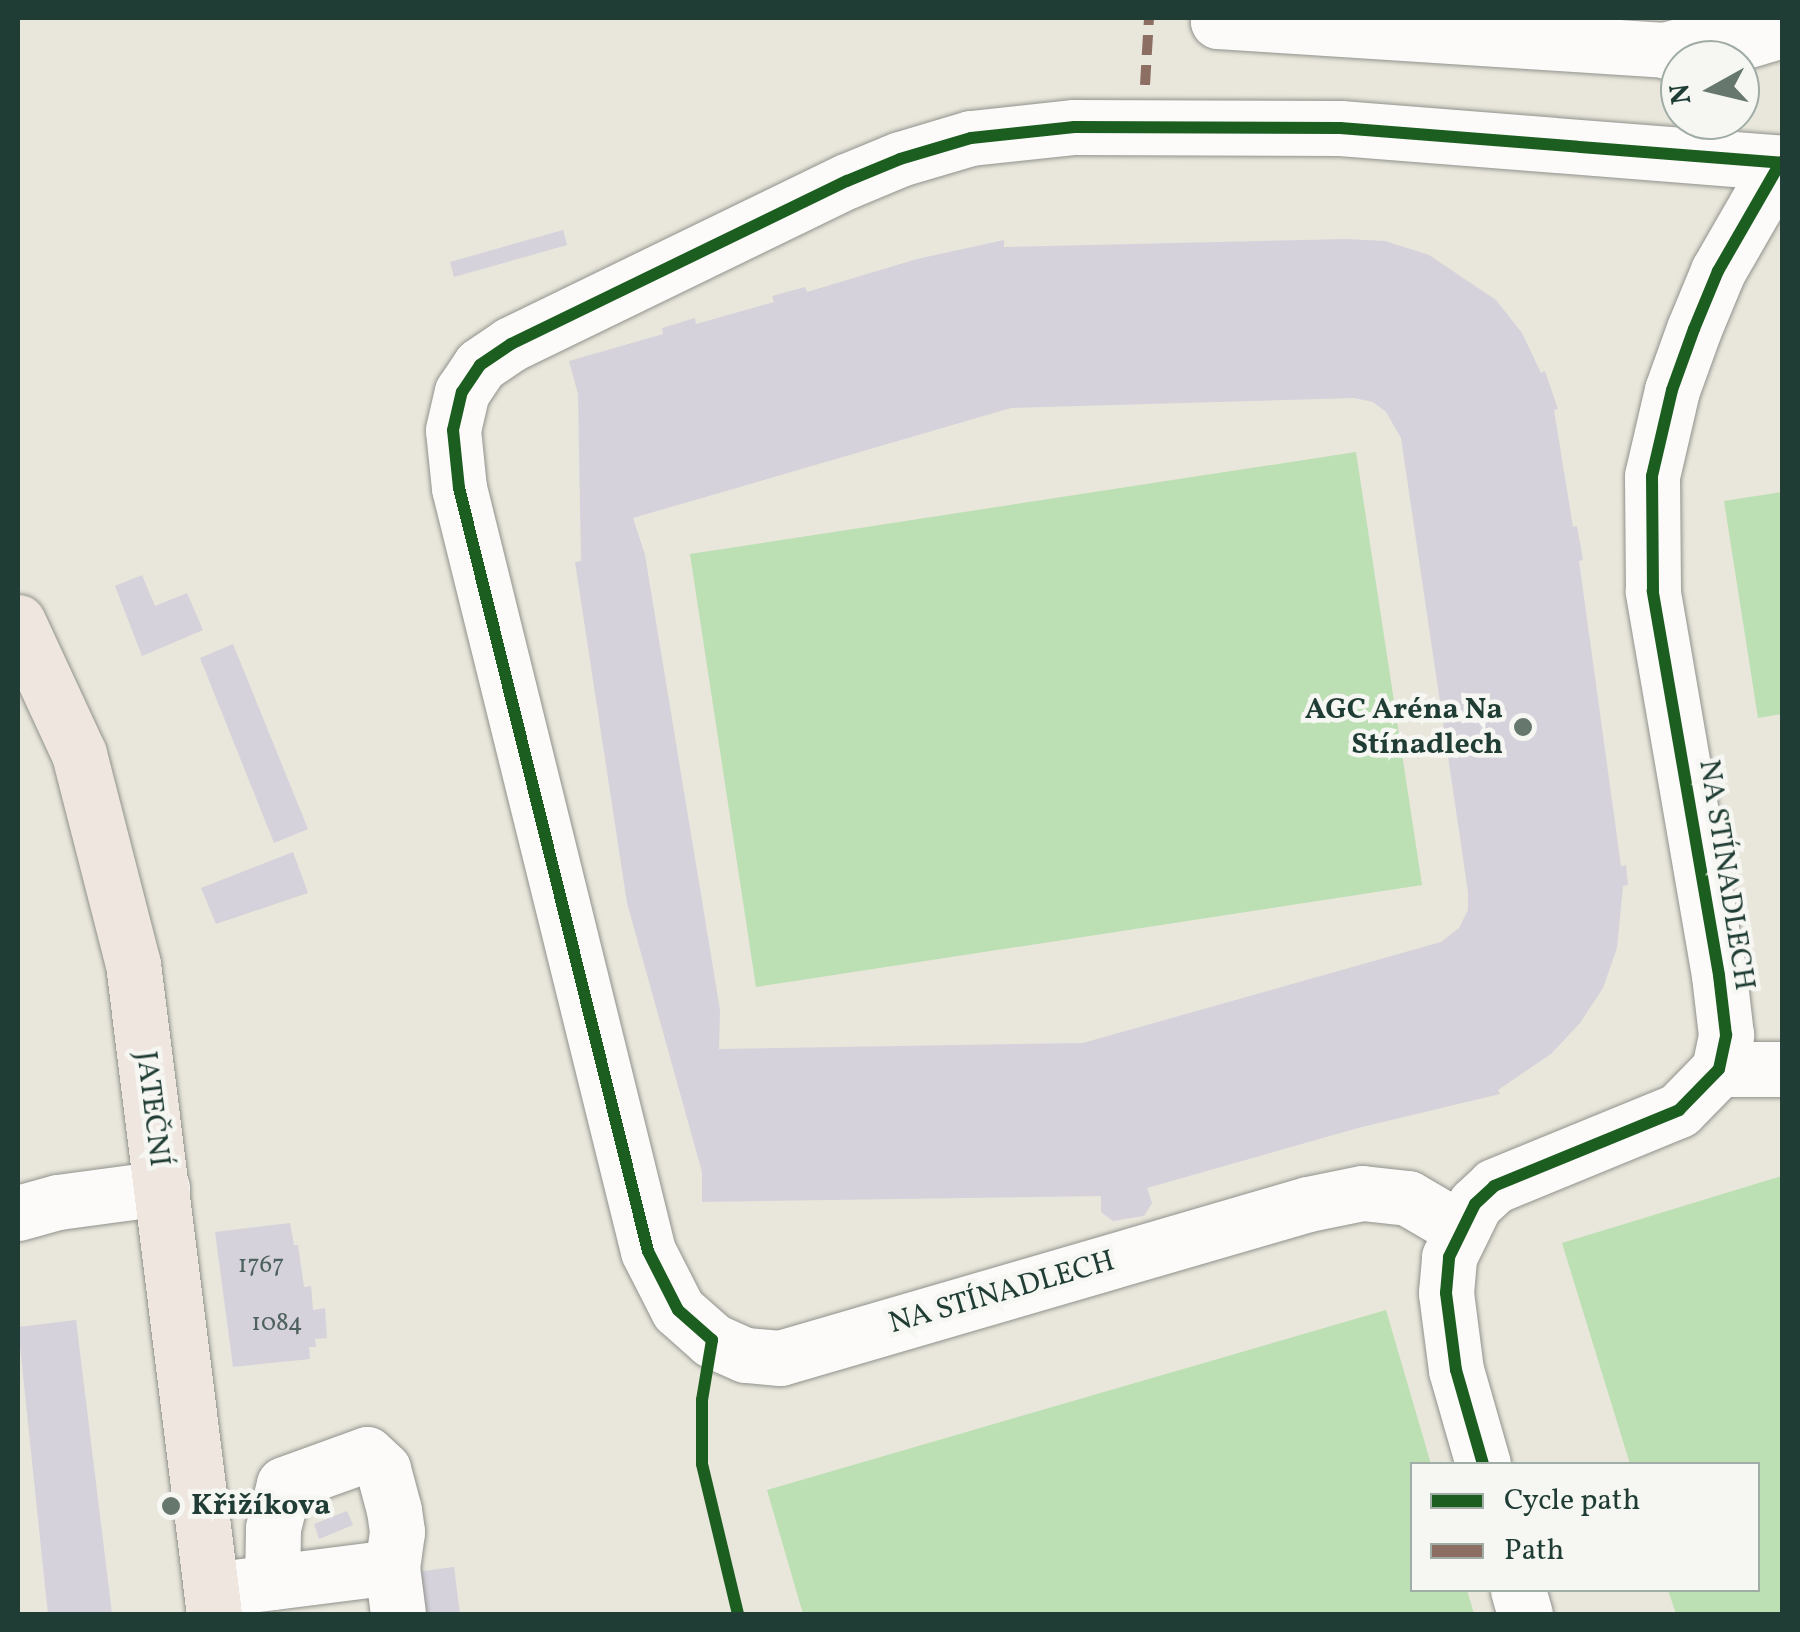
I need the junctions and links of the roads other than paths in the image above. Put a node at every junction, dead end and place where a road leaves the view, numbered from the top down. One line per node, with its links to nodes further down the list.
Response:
1 (1218, 18): 2 (street)
2 (1317, 22): 3 (street)
3 (1424, 26): 4 (street)
4 (1529, 29): 5 (street)
5 (1654, 44)
6 (1781, 163): 8 (street, NA STÍNADLECH); 12 (street, NA STÍNADLECH)
7 (18, 622): 10 (main road, JATEČNÍ)
8 (1719, 1068): 9 (street); 12 (street)
9 (1782, 1069)
10 (162, 1188): 11 (street); 16 (main road, JATEČNÍ)
11 (18, 1213)
12 (1461, 1229): 13 (street)
13 (1482, 1462)
14 (272, 1582): 15 (street); 15 (street); 16 (street)
15 (395, 1591)
16 (212, 1602)

